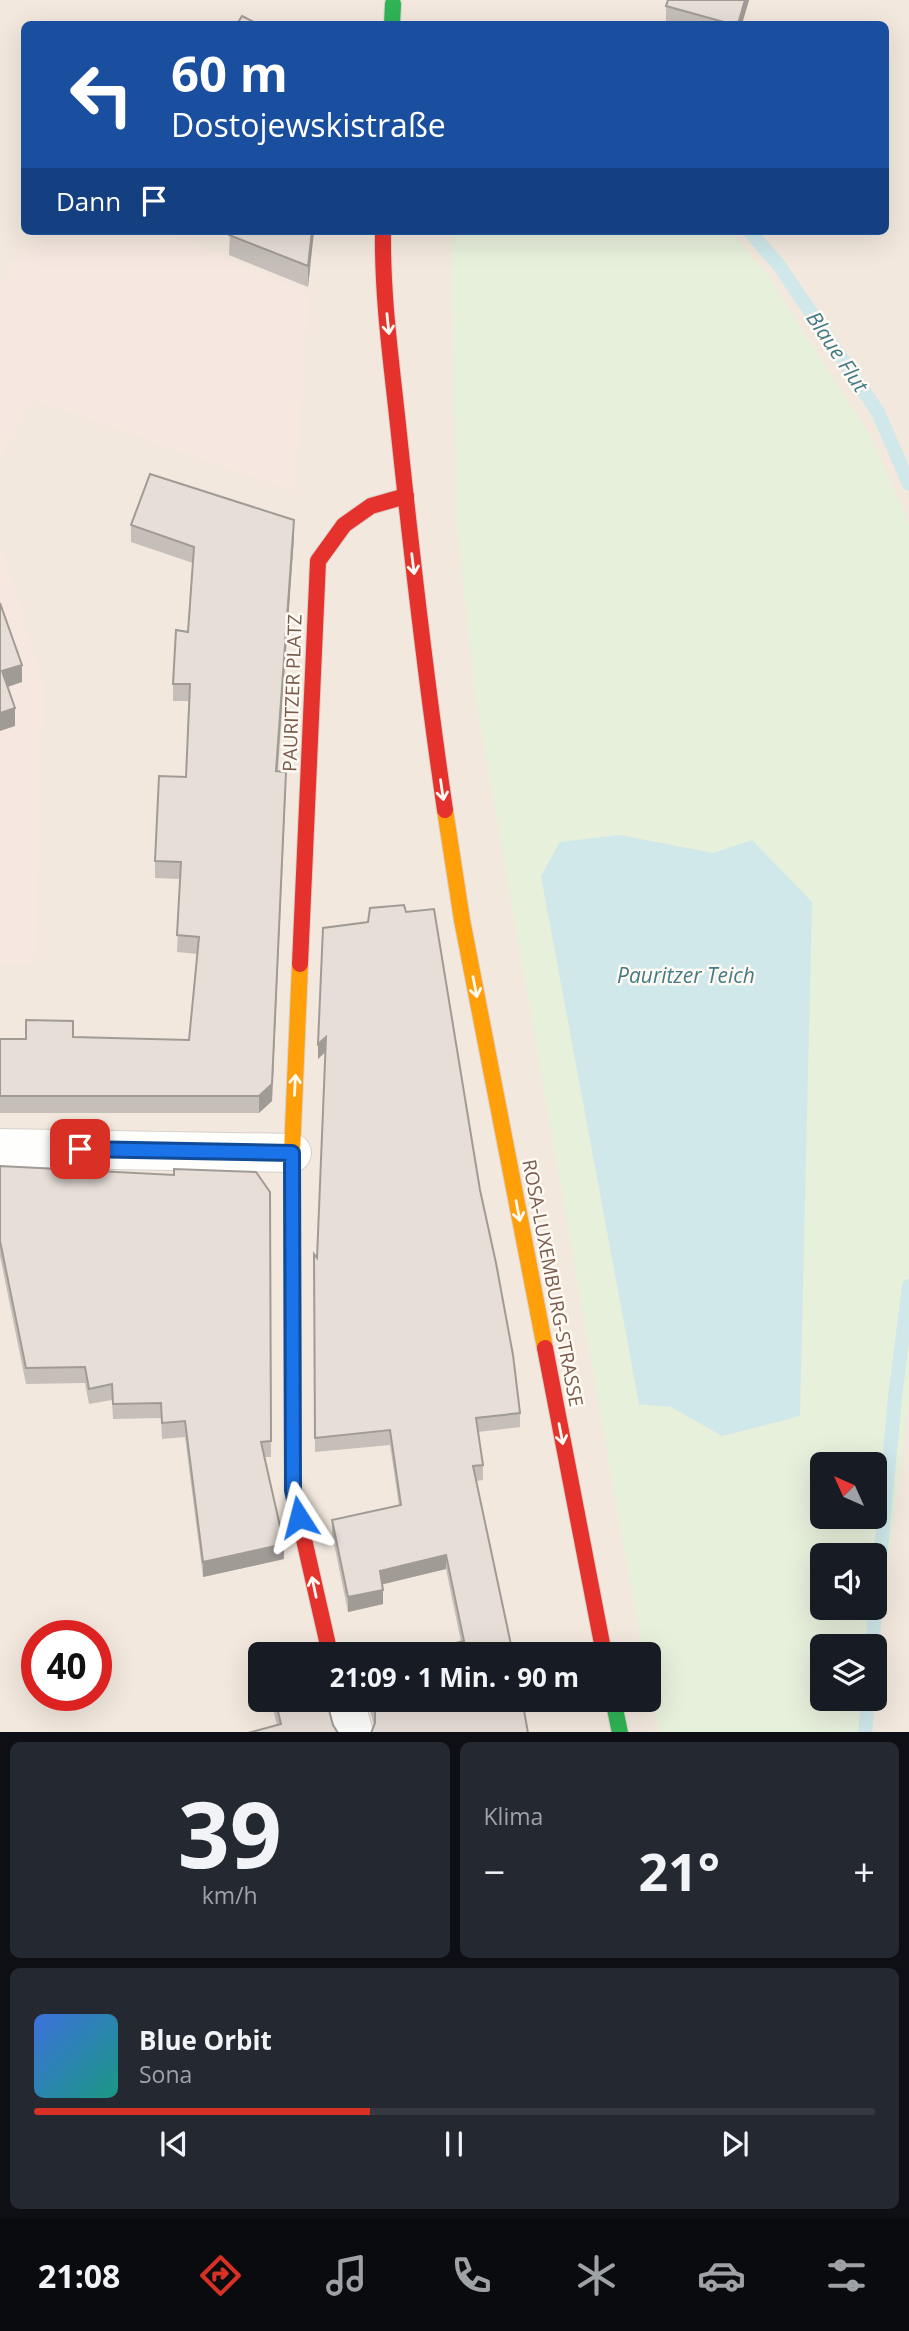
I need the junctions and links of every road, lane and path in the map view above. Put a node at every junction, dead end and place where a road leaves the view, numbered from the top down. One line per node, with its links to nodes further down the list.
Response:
1 (383, 235): 2 (street, one-way to 2)
2 (405, 496): 4 (street, PAURITZER PLATZ, one-way to 2); 6 (street, ROSA-LUXEMBURG-STRASSE, one-way to 6)
3 (0, 1148): 4 (street)
4 (292, 1153): 5 (street, PAURITZER PLATZ, one-way to 4)
5 (327, 1642)
6 (602, 1642)
7 (348, 1712): 9 (street)
8 (616, 1712): 10 (street)
9 (354, 1732)
10 (620, 1732)

